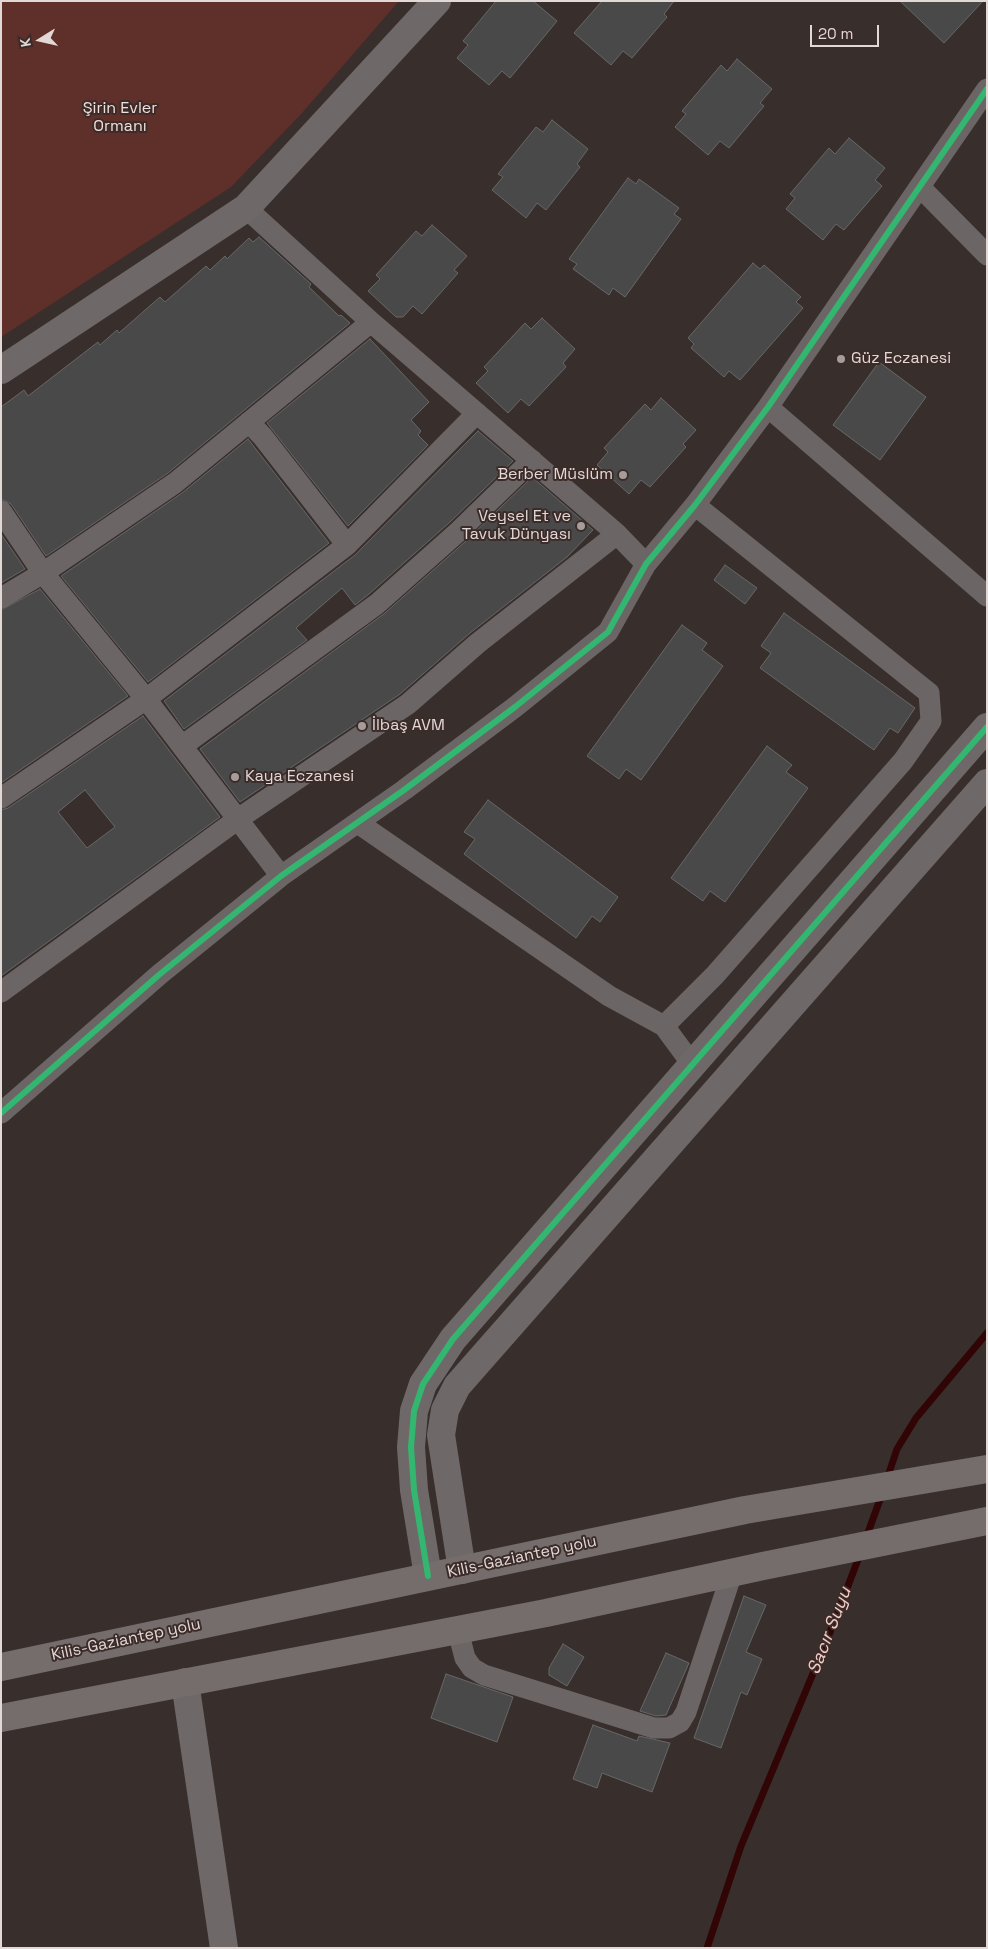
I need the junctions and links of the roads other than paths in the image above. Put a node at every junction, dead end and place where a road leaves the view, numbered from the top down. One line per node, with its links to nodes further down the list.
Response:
1 (437, 1): 4 (street)
2 (987, 89): 3 (street)
3 (920, 187): 5 (street); 8 (street)
4 (246, 208): 6 (street); 7 (street)
5 (987, 255)
6 (371, 322): 9 (street); 10 (street)
7 (1, 370)
8 (768, 407): 12 (street); 18 (street)
9 (478, 413): 11 (street); 15 (street)
10 (249, 422): 15 (street); 17 (street)
11 (532, 460): 14 (street); 22 (street)
12 (695, 505): 16 (street); 29 (street)
13 (1, 511): 17 (street)
14 (617, 534): 16 (street); 25 (street)
15 (347, 545): 20 (street)
16 (646, 564): 26 (street)
17 (43, 573): 19 (street); 20 (street)
18 (987, 596)
19 (1, 598)
20 (146, 699): 22 (street); 24 (street)
21 (987, 727): 30 (street)
22 (182, 746): 25 (street)
23 (987, 783): 34 (street)
24 (1, 798)
25 (238, 819): 27 (street); 28 (street)
26 (358, 823): 27 (street); 29 (street)
27 (282, 876): 31 (street)
28 (1, 992)
29 (664, 1026): 30 (street)
30 (692, 1064): 36 (street)
31 (1, 1113)
32 (987, 1469): 34 (highway, Kilis-Gaziantep yolu)
33 (987, 1522): 35 (highway)
34 (462, 1570): 36 (highway, Kilis-Gaziantep yolu)
35 (732, 1573): 37 (highway); 37 (street)
36 (428, 1576): 38 (highway, Kilis-Gaziantep yolu)
37 (458, 1631): 39 (highway)
38 (1, 1667)
39 (185, 1682): 40 (highway); 41 (street)
40 (1, 1718)
41 (224, 1948)

